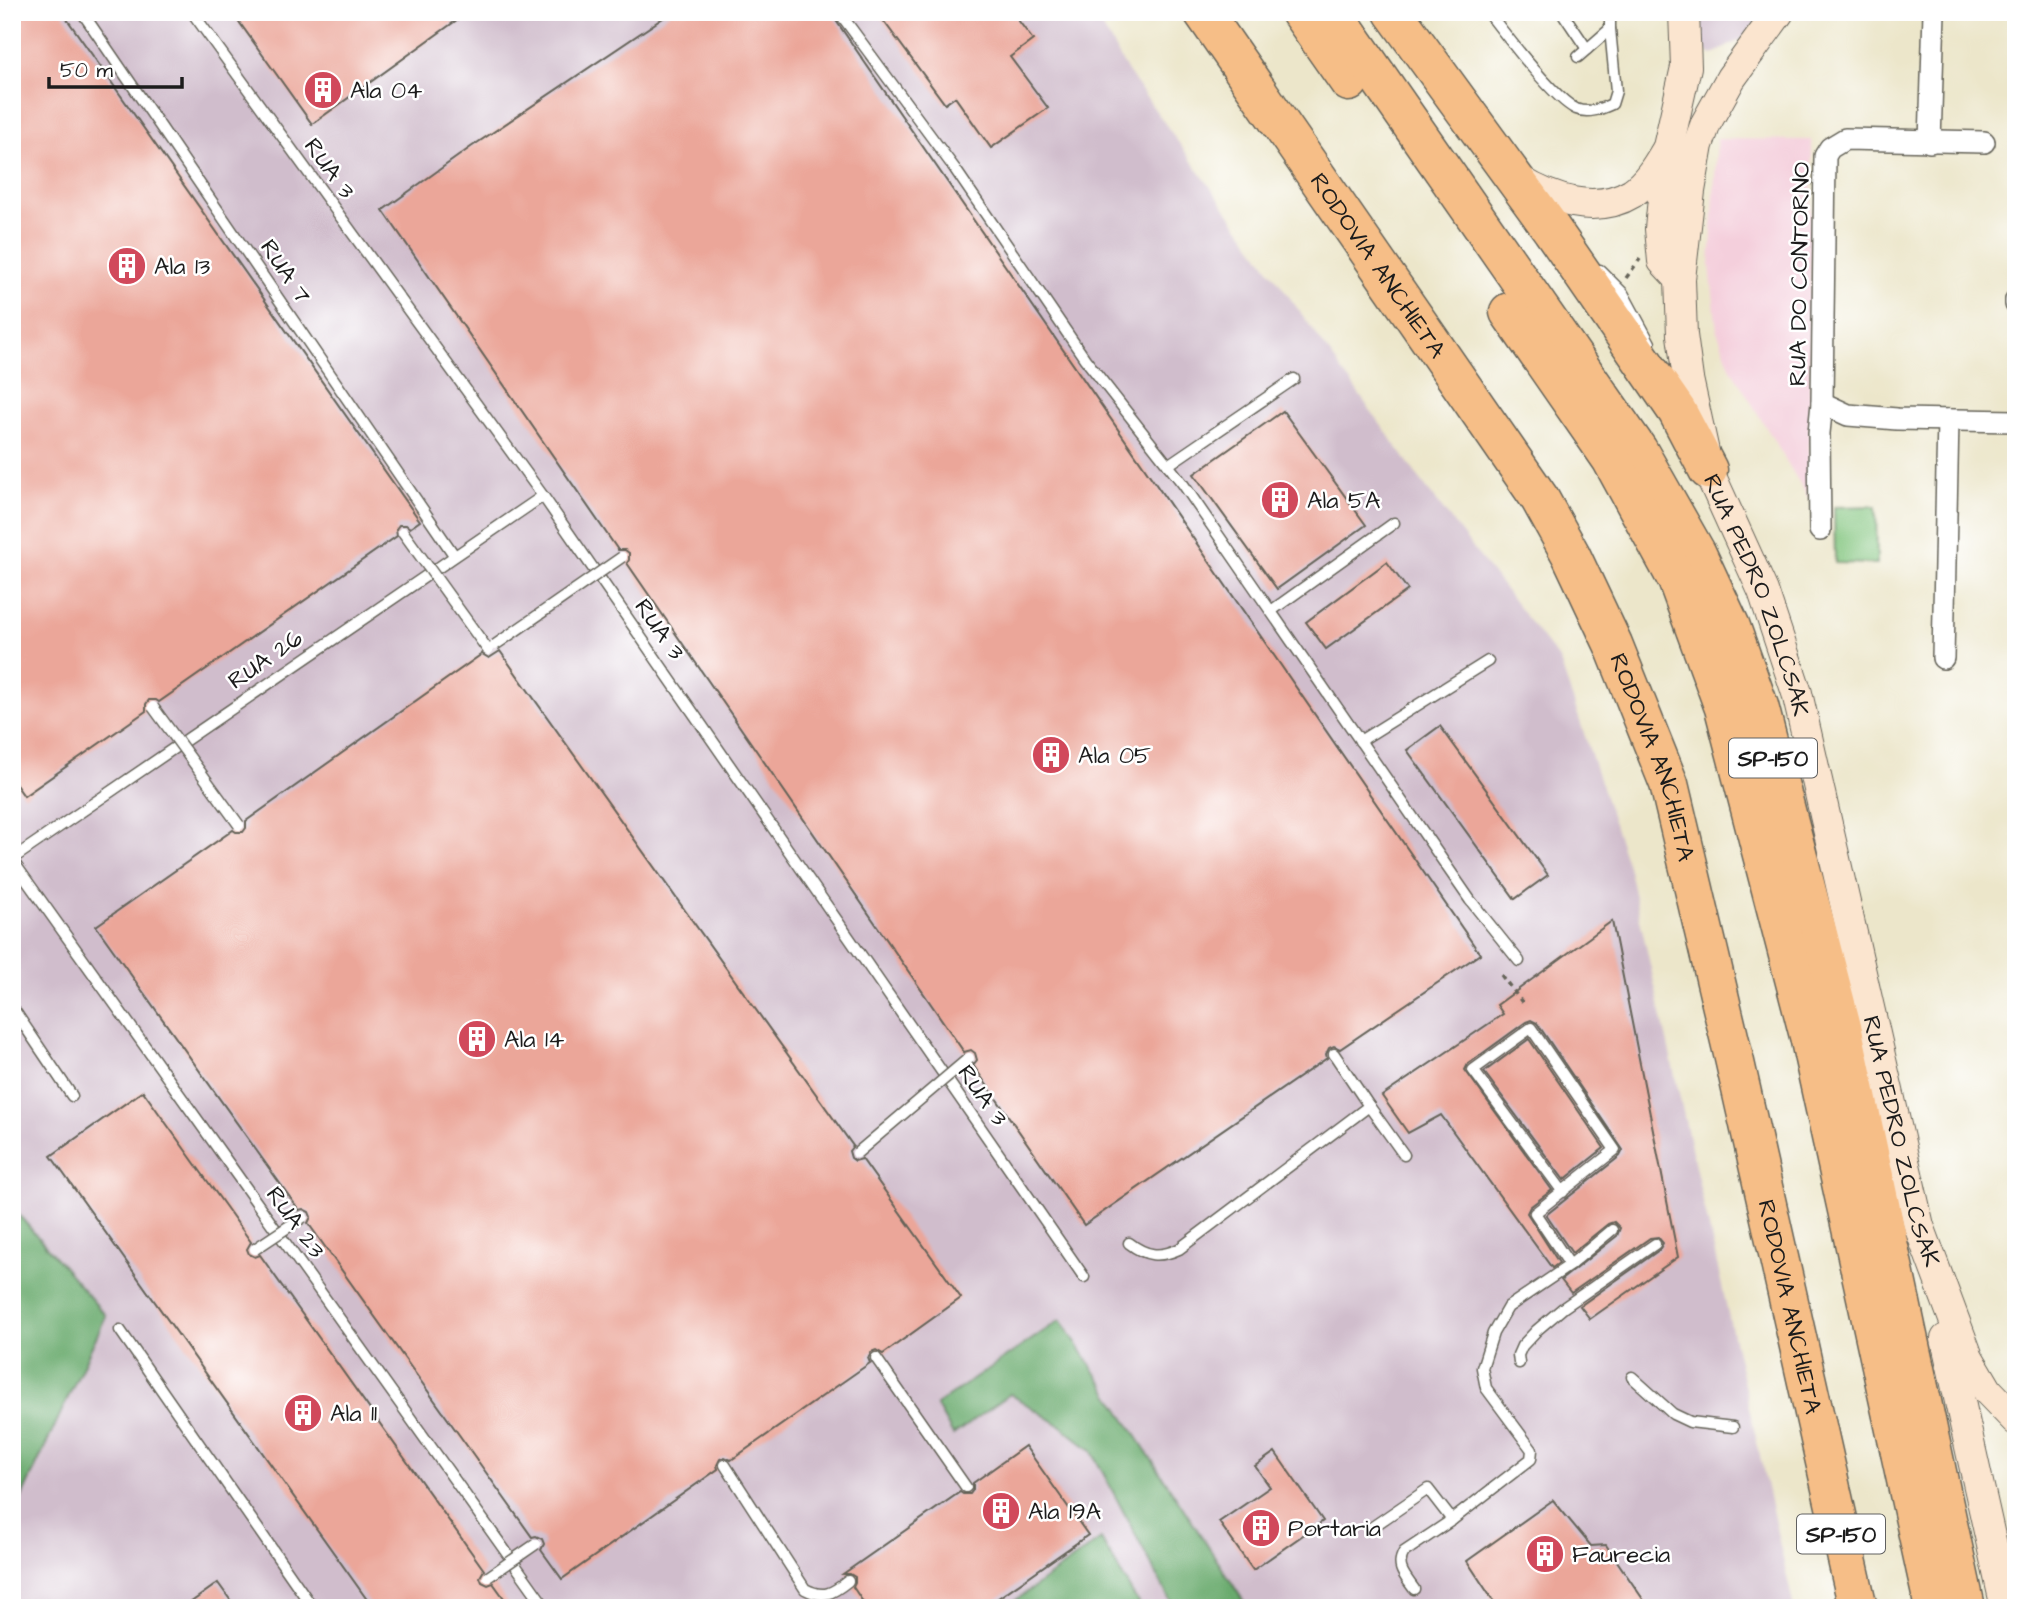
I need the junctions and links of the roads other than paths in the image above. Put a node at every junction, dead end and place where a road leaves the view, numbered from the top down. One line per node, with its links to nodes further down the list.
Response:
1 (82, 12): 38 (lane, RUA 7)
2 (192, 12): 34 (lane, RUA 3)
3 (839, 12): 32 (lane)
4 (1203, 12): 70 (highway, RODOVIA ANCHIETA / SP-150)
5 (1300, 12): 83 (highway, SP-150)
6 (1333, 12): 84 (highway, SP-150)
7 (1393, 12): 22 (highway)
8 (1488, 12): 14 (lane)
9 (1562, 12): 15 (lane)
10 (1610, 12): 14 (lane)
11 (1684, 12): 17 (main road)
12 (1779, 12): 18 (main road, RUA PEDRO ZOLCSAK)
13 (1934, 12): 19 (street)
14 (1610, 29): 15 (lane)
15 (1587, 49): 16 (lane)
16 (1578, 57)
17 (1686, 67): 18 (main road); 21 (main road)
18 (1731, 78): 24 (main road, RUA PEDRO ZOLCSAK)
19 (1930, 142): 20 (street, RUA DO CONTORNO); 28 (street, RUA DO CONTORNO)
20 (1984, 142)
21 (1668, 147): 22 (main road); 24 (main road)
22 (1511, 175): 29 (highway)
23 (1590, 261): 25 (lane)
24 (1680, 279): 33 (main road, RUA PEDRO ZOLCSAK)
25 (1655, 353)
26 (1660, 365): 29 (lane)
27 (1294, 379): 32 (lane)
28 (1822, 403): 30 (street, RUA DO CONTORNO); 36 (street)
29 (1677, 411): 33 (highway)
30 (1948, 420): 31 (street, RUA DO CONTORNO); 41 (street)
31 (2016, 421)
32 (1168, 465): 40 (lane)
33 (1708, 470): 57 (main road, RUA PEDRO ZOLCSAK)
34 (543, 496): 38 (lane, RUA 26); 63 (lane, RUA 3)
35 (1394, 523): 40 (lane)
36 (1820, 530)
37 (403, 532): 39 (lane, bridge)
38 (454, 555): 46 (lane, RUA 26)
39 (622, 557)
40 (1271, 611): 44 (lane)
41 (1942, 657)
42 (1488, 661): 44 (lane)
43 (153, 706): 45 (lane, bridge)
44 (1360, 741): 47 (lane)
45 (239, 825)
46 (12, 859): 80 (lane, RUA 23)
47 (1519, 961)
48 (12, 1007): 51 (lane)
49 (1334, 1054): 52 (lane)
50 (968, 1058): 53 (lane, bridge)
51 (72, 1096)
52 (1369, 1106): 54 (lane); 59 (lane)
53 (857, 1153)
54 (1404, 1155)
55 (1563, 1192): 55 (lane); 62 (lane)
56 (303, 1217): 61 (lane, bridge)
57 (1919, 1226): 68 (main road, RUA PEDRO ZOLCSAK); 85 (main road)
58 (1612, 1230): 62 (lane)
59 (1129, 1243)
60 (1656, 1244): 66 (lane)
61 (255, 1249)
62 (1570, 1265): 73 (lane)
63 (1084, 1277)
64 (120, 1330): 79 (lane)
65 (876, 1358): 72 (lane)
66 (1519, 1363)
67 (1632, 1377): 69 (lane)
68 (2016, 1420)
69 (1733, 1427)
70 (1825, 1460): 81 (highway); 82 (highway, RODOVIA ANCHIETA / SP-150)
71 (725, 1465): 77 (lane)
72 (966, 1487)
73 (1452, 1520): 74 (lane); 78 (lane)
74 (1371, 1528)
75 (536, 1544): 76 (lane, bridge)
76 (488, 1577)
77 (848, 1581)
78 (1414, 1589)
79 (313, 1608)
80 (546, 1608)
81 (1843, 1608)
82 (1858, 1608)
83 (1934, 1608)
84 (1966, 1608)
85 (2006, 1608)

